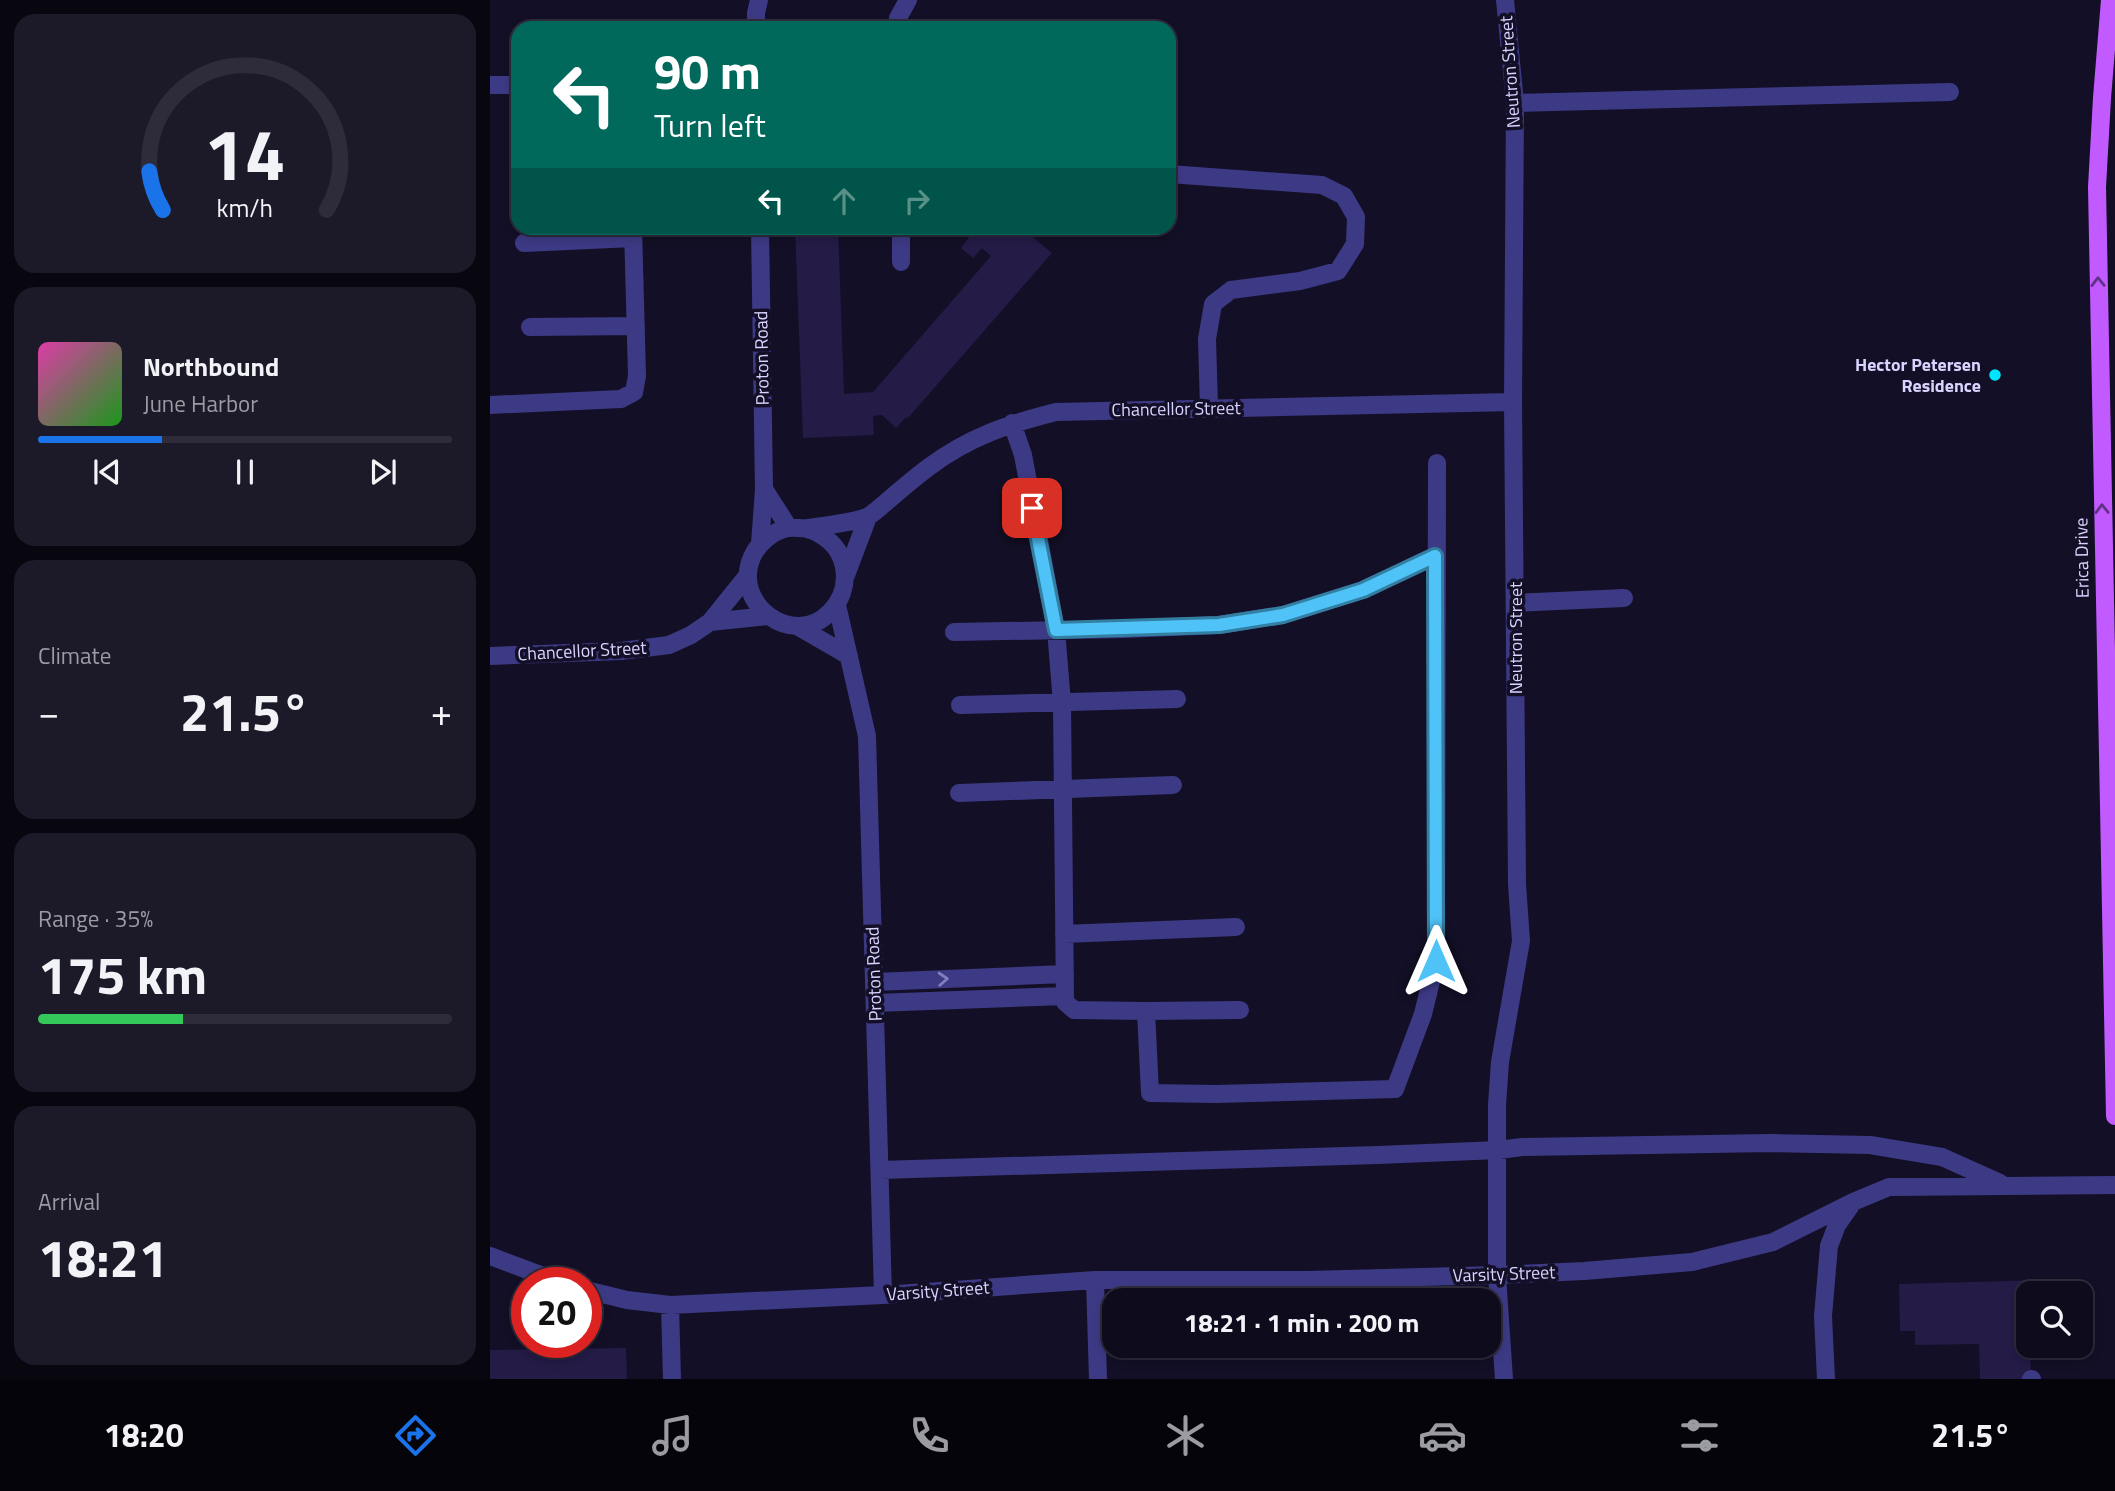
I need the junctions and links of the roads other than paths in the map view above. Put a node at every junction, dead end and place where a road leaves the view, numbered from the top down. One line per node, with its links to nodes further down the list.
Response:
1 (908, 0): 4 (street)
2 (1505, 0): 8 (street, Neutron Street)
3 (2110, 0): 54 (main road, Erica Drive, one-way to 3)
4 (898, 21)
5 (490, 85): 6 (street)
6 (511, 85)
7 (1950, 92): 8 (street)
8 (1515, 103): 18 (street, Neutron Street)
9 (1176, 175): 20 (street)
10 (611, 235): 14 (street)
11 (633, 235): 16 (street)
12 (760, 235): 23 (street, Proton Road)
13 (901, 235): 15 (street)
14 (524, 243)
15 (901, 262)
16 (636, 326): 17 (street); 19 (street)
17 (530, 327)
18 (1513, 402): 20 (street, Chancellor Street); 31 (street, Neutron Street)
19 (490, 405)
20 (1209, 408): 21 (street, Chancellor Street)
21 (1012, 423): 24 (street, Chancellor Street); 36 (street)
22 (1437, 463): 27 (street)
23 (764, 489): 25 (street); 26 (street, Proton Road)
24 (868, 517): 25 (street, Chancellor Street); 29 (street, Chancellor Street)
25 (798, 528): 26 (street); 29 (street)
26 (760, 544): 28 (street)
27 (1435, 556): 36 (street); 53 (street)
28 (748, 575): 33 (street); 34 (street, Chancellor Street)
29 (845, 576): 32 (street)
30 (1624, 598): 31 (street)
31 (1515, 603): 55 (street, Neutron Street)
32 (837, 605): 35 (street); 39 (street, Proton Road)
33 (768, 616): 34 (street, Chancellor Street); 35 (street)
34 (710, 622): 38 (street, Chancellor Street)
35 (797, 626): 39 (street)
36 (1056, 630): 37 (street); 41 (street)
37 (954, 632)
38 (490, 656)
39 (849, 656): 49 (street, Proton Road)
40 (1177, 699): 41 (street)
41 (1062, 703): 42 (street); 44 (street)
42 (960, 705)
43 (1173, 785): 44 (street)
44 (1063, 790): 45 (street); 47 (street)
45 (959, 793)
46 (1236, 927): 47 (street)
47 (1064, 934): 48 (street)
48 (1065, 974): 49 (street, one-way to 48); 50 (street)
49 (875, 982): 51 (street, Proton Road)
50 (1064, 996): 51 (street); 53 (street)
51 (875, 1003): 56 (street, Proton Road)
52 (1240, 1010): 53 (street)
53 (1146, 1012)
54 (2115, 1116)
55 (1499, 1150): 56 (street); 57 (street); 62 (street, Neutron Street)
56 (880, 1170): 65 (street, Proton Road)
57 (2004, 1185): 58 (street, Varsity Street); 59 (street, Varsity Street)
58 (2115, 1185)
59 (1853, 1202): 62 (street, Varsity Street); 70 (street)
60 (490, 1256): 61 (street)
61 (519, 1267)
62 (1497, 1275): 63 (street, Varsity Street); 69 (street, Neutron Street)
63 (1095, 1280): 65 (street, Varsity Street); 68 (street)
64 (602, 1294): 66 (street, Varsity Street)
65 (883, 1295): 66 (street, Varsity Street)
66 (670, 1304): 67 (street)
67 (672, 1379)
68 (1098, 1379)
69 (1504, 1379)
70 (1826, 1379)

